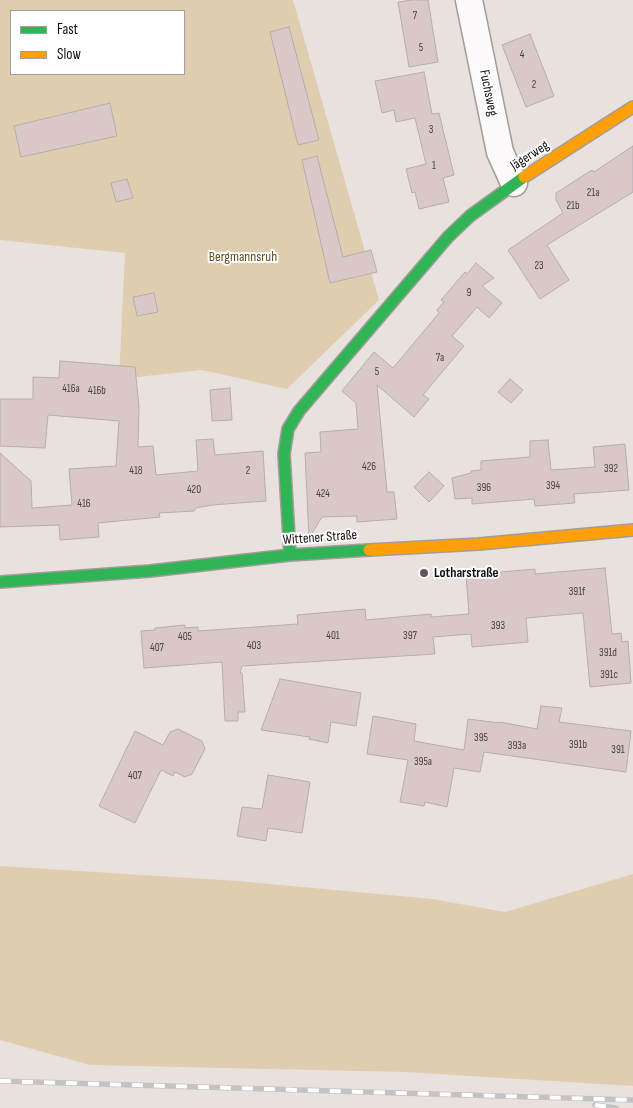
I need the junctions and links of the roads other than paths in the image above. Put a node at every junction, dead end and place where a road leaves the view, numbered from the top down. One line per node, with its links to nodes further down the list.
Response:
1 (469, 0): 3 (street, Fuchsweg)
2 (633, 107): 3 (main road, Jägerweg)
3 (514, 183): 5 (main road, Jägerweg)
4 (633, 530): 5 (main road, Wittener Straße)
5 (290, 555): 6 (main road, Wittener Straße)
6 (5, 581)

